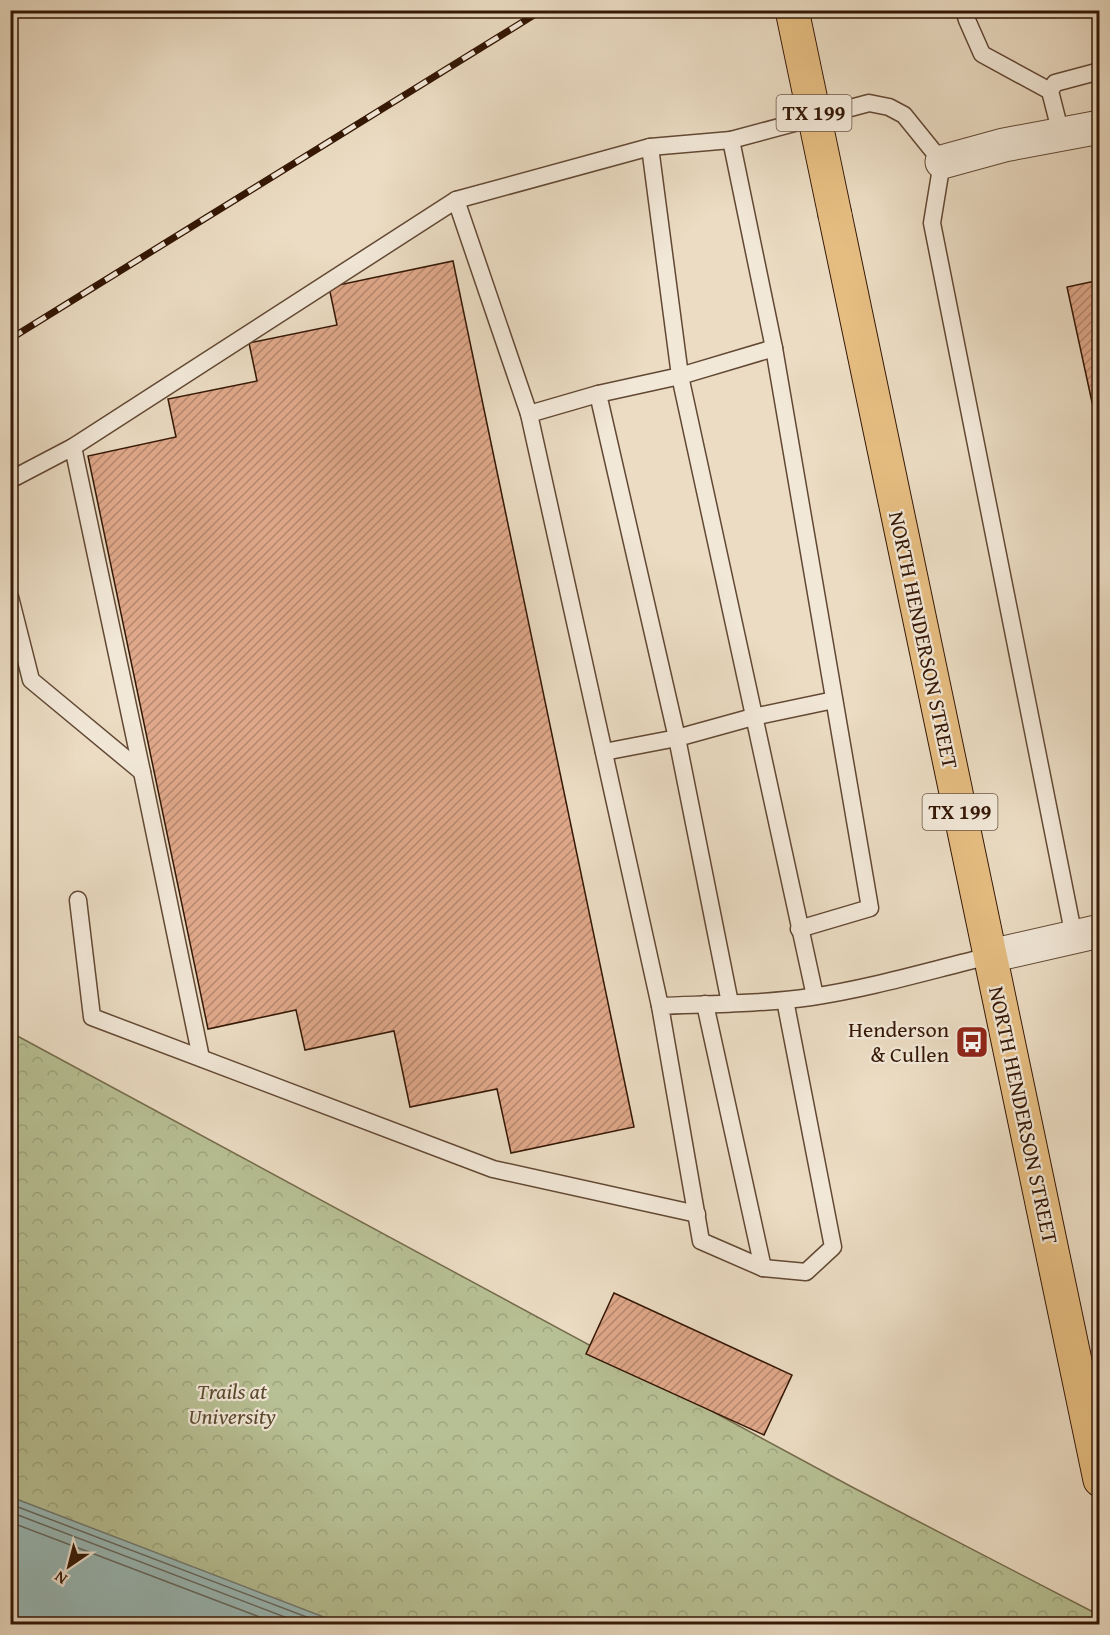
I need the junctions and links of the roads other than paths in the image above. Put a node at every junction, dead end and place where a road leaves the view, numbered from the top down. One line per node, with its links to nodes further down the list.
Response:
1 (792, 10): 26 (main road, NORTH HENDERSON STREET / TX 199, bridge)
2 (964, 10): 4 (lane)
3 (1100, 71): 4 (lane)
4 (1050, 91): 6 (lane)
5 (1100, 127): 6 (street)
6 (1060, 134): 9 (street)
7 (731, 140): 8 (lane); 9 (lane); 11 (lane)
8 (650, 147): 10 (lane); 12 (lane)
9 (942, 162): 25 (lane)
10 (456, 200): 14 (lane); 15 (lane)
11 (774, 348): 12 (lane); 18 (lane)
12 (680, 376): 13 (lane); 19 (lane)
13 (598, 394): 14 (lane); 20 (lane)
14 (529, 414): 21 (lane)
15 (73, 447): 16 (lane); 22 (lane)
16 (10, 480)
17 (10, 597): 22 (lane)
18 (834, 699): 19 (lane); 24 (lane)
19 (753, 717): 20 (lane); 24 (lane)
20 (676, 738): 21 (lane); 29 (lane)
21 (604, 752): 31 (lane)
22 (142, 772): 32 (lane)
23 (78, 900): 32 (lane)
24 (799, 929): 27 (lane)
25 (1087, 934): 26 (street)
26 (990, 956): 27 (lane); 35 (main road, NORTH HENDERSON STREET / TX 199)
27 (814, 996): 28 (lane)
28 (785, 1000): 29 (lane); 34 (lane)
29 (730, 1003): 30 (lane)
30 (705, 1004): 31 (lane); 34 (lane)
31 (660, 1006): 33 (lane)
32 (201, 1058): 33 (lane)
33 (696, 1214): 34 (lane)
34 (763, 1268)
35 (1100, 1480)

